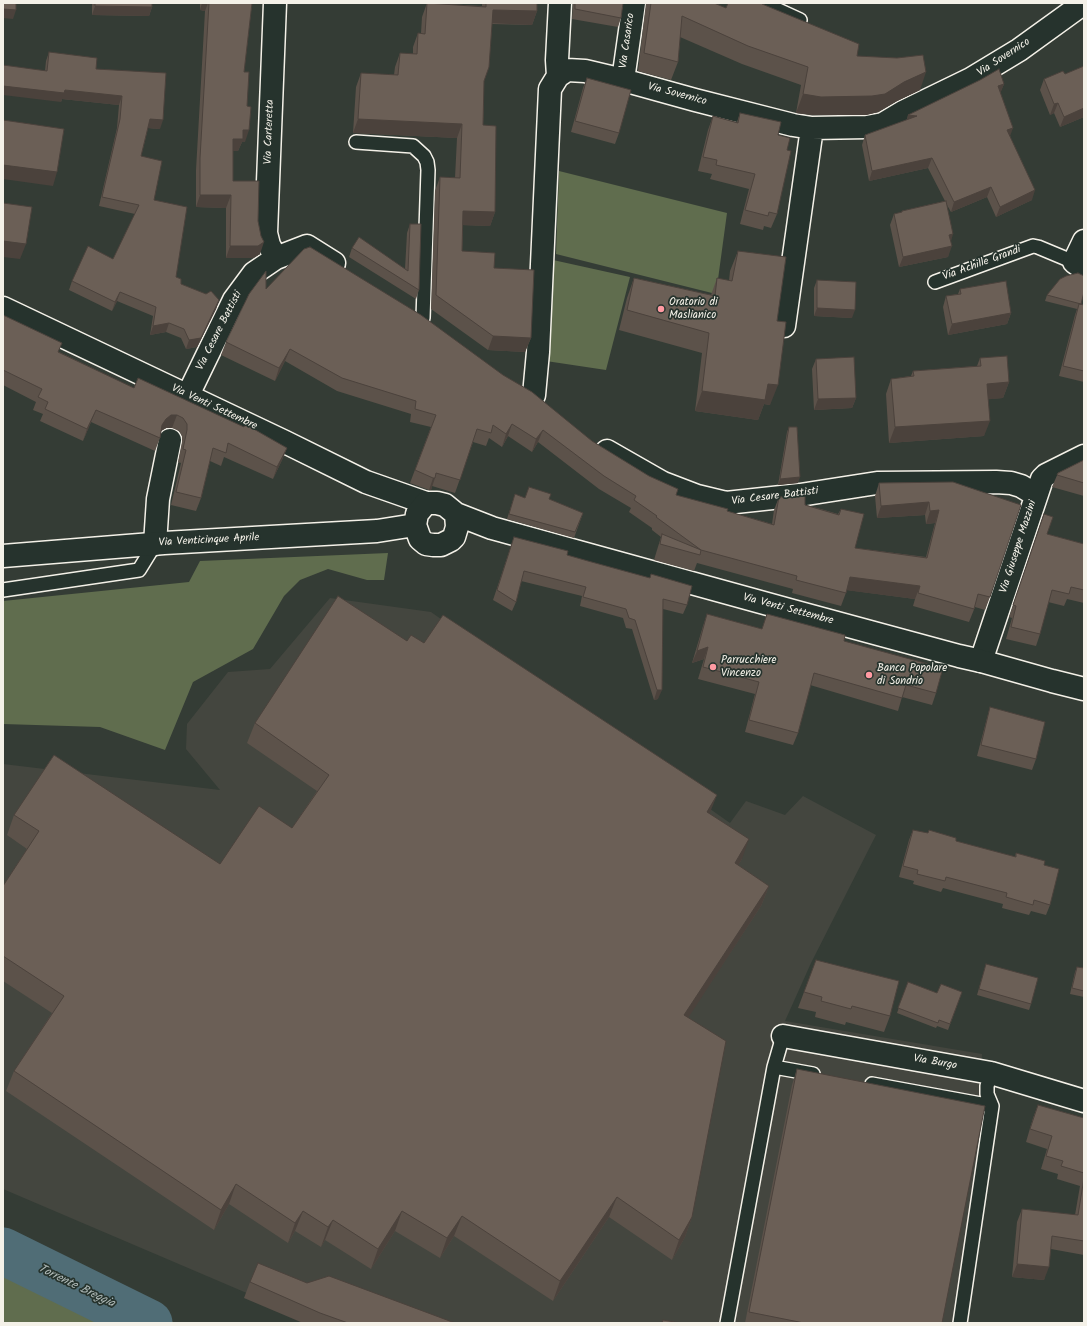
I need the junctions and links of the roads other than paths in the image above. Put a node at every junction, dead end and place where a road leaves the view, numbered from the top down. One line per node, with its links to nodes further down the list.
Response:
1 (275, 3): 12 (street, Via Carteretta)
2 (560, 3): 7 (street)
3 (634, 3): 8 (street, Via Casarico)
4 (763, 3): 6 (lane)
5 (1084, 3): 9 (street, Via Sovernico)
6 (800, 32)
7 (558, 76): 8 (street, Via Sovernico); 22 (street)
8 (623, 80): 9 (street, Via Sovernico)
9 (812, 128): 19 (street)
10 (356, 142): 18 (lane)
11 (1084, 241): 13 (street, Via Achille Grandi)
12 (276, 258): 14 (street, Via Cesare Battisti); 21 (street, Via Cesare Battisti)
13 (1079, 265): 15 (lane, Via Achille Grandi)
14 (352, 274)
15 (935, 282)
16 (403, 306): 18 (street)
17 (3, 308): 21 (street, Via Venti Settembre)
18 (423, 318): 20 (street)
19 (784, 326)
20 (442, 332)
21 (188, 395): 27 (street, Via Venti Settembre)
22 (552, 409)
23 (588, 439): 26 (street, Via Cesare Battisti)
24 (170, 440): 32 (street)
25 (1084, 456): 26 (street, Via Giuseppe Mazzini)
26 (1036, 495): 35 (street, Via Giuseppe Mazzini)
27 (426, 503): 28 (street); 29 (street)
28 (456, 514): 30 (street, Via Venti Settembre); 31 (street)
29 (415, 524): 31 (street); 32 (street, Via Venticinque Aprile)
30 (492, 528): 31 (street, Via Venti Settembre); 35 (street, Via Venti Settembre)
31 (454, 537)
32 (155, 544): 33 (street, Via Venticinque Aprile); 34 (lane)
33 (3, 556)
34 (3, 590)
35 (981, 661): 36 (street, Via Venti Settembre)
36 (1084, 689)
37 (783, 1036): 38 (lane); 39 (street, Via Burgo)
38 (774, 1067): 40 (lane); 44 (lane)
39 (991, 1073): 42 (street, Via Burgo); 43 (lane)
40 (829, 1077)
41 (860, 1082): 43 (lane)
42 (1084, 1101)
43 (992, 1106): 45 (lane)
44 (727, 1323)
45 (960, 1323)

